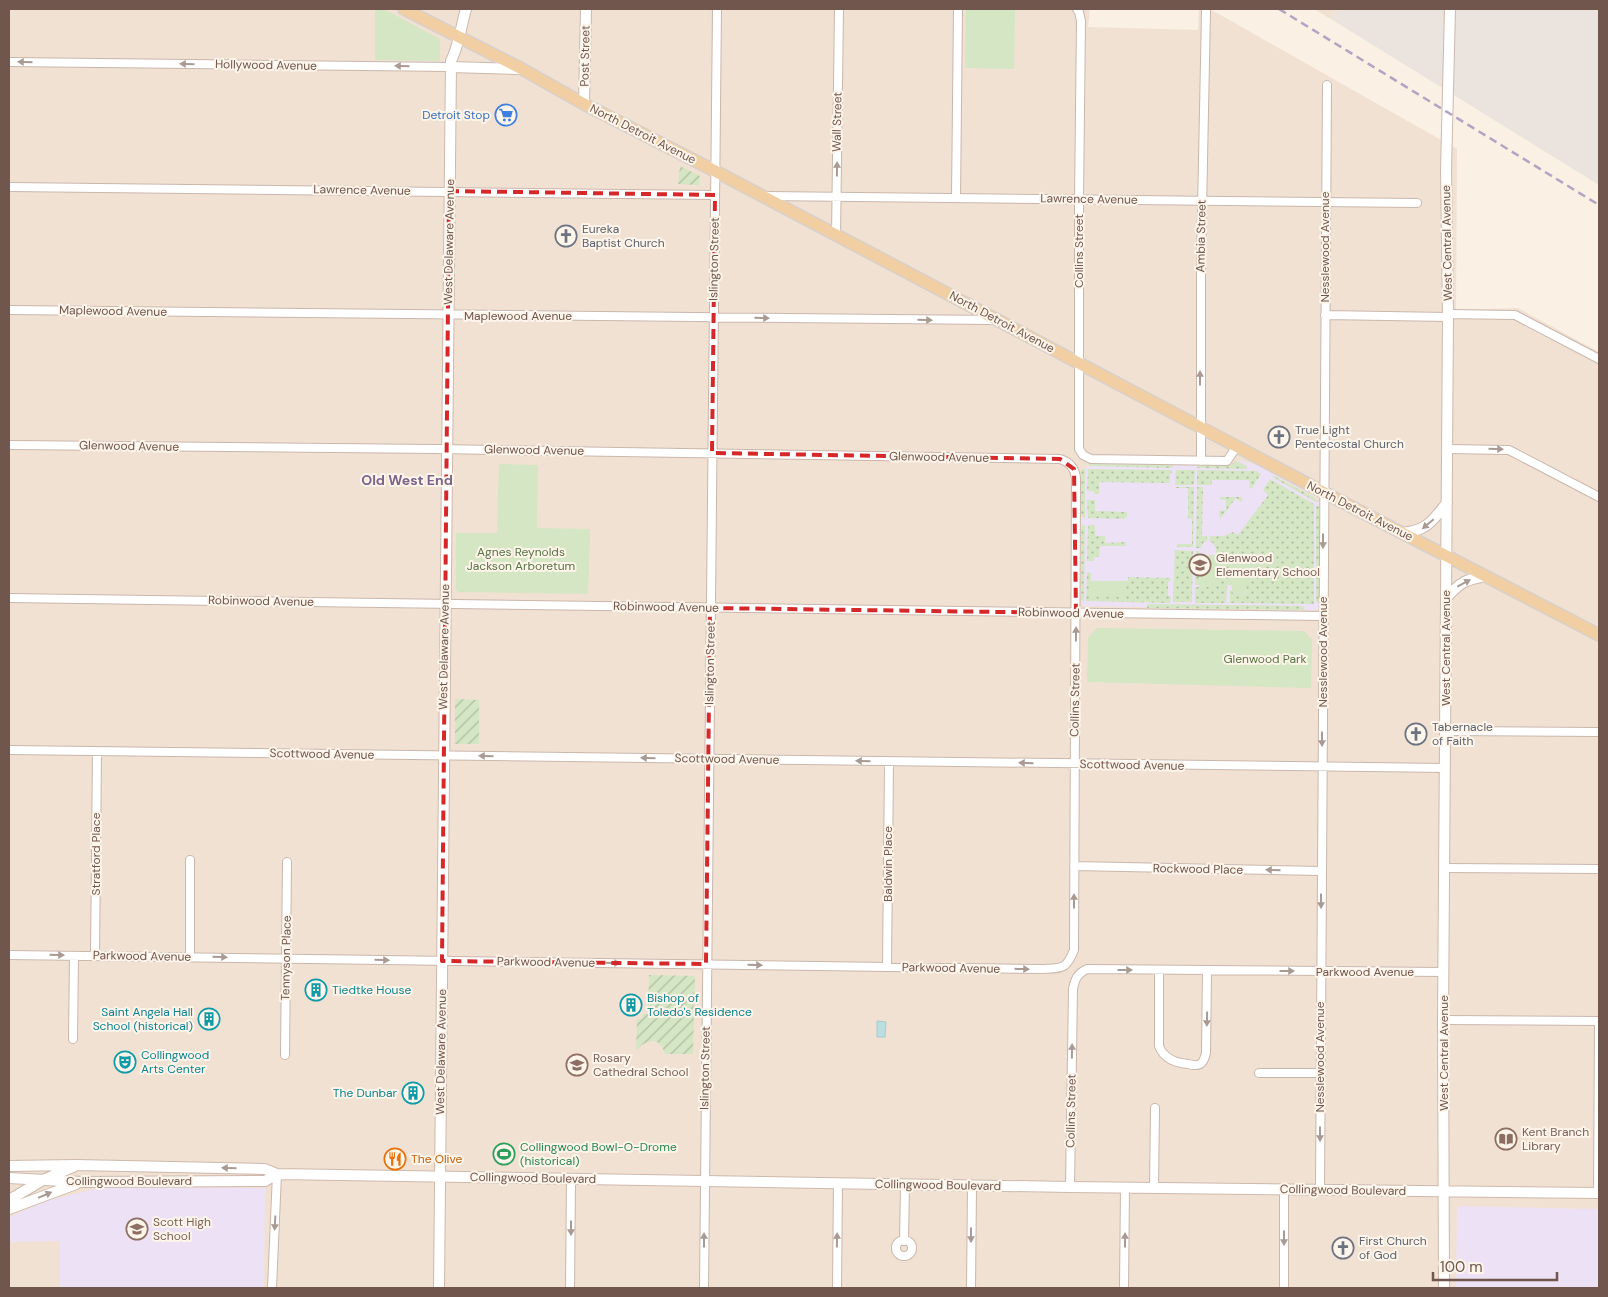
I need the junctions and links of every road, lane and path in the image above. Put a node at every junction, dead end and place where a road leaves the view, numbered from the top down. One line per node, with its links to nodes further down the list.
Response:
1 (404, 9): 10 (main road, North Detroit Avenue)
2 (466, 9): 10 (main road, West Delaware Avenue)
3 (586, 9): 15 (main road, Post Street)
4 (717, 9): 16 (street, Islington Street)
5 (839, 9): 21 (street, Wall Street, one-way to 5)
6 (958, 9): 22 (street)
7 (1450, 9): 30 (main road, West Central Avenue)
8 (1078, 11): 23 (street, Collins Street)
9 (1206, 11): 24 (street, Ambia Street)
10 (458, 36): 12 (main road, West Delaware Avenue); 13 (main road, North Detroit Avenue)
11 (9, 62): 12 (street, Hollywood Avenue, one-way to 11)
12 (451, 67): 13 (main road, Hollywood Avenue); 18 (main road, West Delaware Avenue)
13 (522, 69): 15 (main road, North Detroit Avenue)
14 (1327, 85): 25 (street, Nesslewood Avenue)
15 (584, 104): 16 (main road, North Detroit Avenue)
16 (715, 171): 19 (street, Islington Street); 20 (main road, North Detroit Avenue)
17 (9, 187): 18 (street, Lawrence Avenue)
18 (449, 191): 19 (street, Lawrence Avenue); 31 (main road, West Delaware Avenue)
19 (714, 195): 32 (street, Islington Street)
20 (761, 196): 21 (street, Lawrence Avenue); 27 (main road, North Detroit Avenue)
21 (836, 196): 22 (street, Lawrence Avenue); 27 (street, Wall Street)
22 (956, 198): 23 (street, Lawrence Avenue)
23 (1079, 199): 24 (street, Lawrence Avenue); 35 (street, Collins Street)
24 (1202, 201): 25 (street, Lawrence Avenue); 36 (street, Ambia Street, one-way to 24)
25 (1326, 202): 26 (street, Lawrence Avenue); 29 (street, Nesslewood Avenue)
26 (1417, 203)
27 (836, 235): 33 (main road, North Detroit Avenue)
28 (9, 310): 31 (street, Maplewood Avenue)
29 (1325, 315): 30 (street); 46 (street, Nesslewood Avenue)
30 (1448, 315): 34 (street); 40 (main road, West Central Avenue)
31 (448, 316): 32 (street, Maplewood Avenue); 39 (main road, West Delaware Avenue)
32 (713, 318): 33 (street, Maplewood Avenue, one-way to 33); 42 (street, Islington Street)
33 (997, 320): 35 (main road, North Detroit Avenue)
34 (1599, 359)
35 (1079, 363): 36 (main road, North Detroit Avenue); 44 (street, Collins Street)
36 (1200, 427): 38 (main road, North Detroit Avenue); 45 (street, Ambia Street)
37 (9, 445): 39 (street, Glenwood Avenue)
38 (1237, 446): 45 (street); 46 (main road, North Detroit Avenue)
39 (447, 449): 42 (street, Glenwood Avenue); 54 (main road, West Delaware Avenue)
40 (1447, 449): 47 (street, one-way to 47); 48 (main road, West Central Avenue)
41 (1171, 452): 44 (street)
42 (712, 453): 43 (street, Glenwood Avenue); 55 (street, Islington Street)
43 (1060, 459): 56 (street, Collins Street)
44 (1171, 460): 45 (street)
45 (1201, 461)
46 (1323, 492): 49 (main road, North Detroit Avenue); 57 (street, Nesslewood Avenue, one-way to 57)
47 (1599, 497)
48 (1447, 503): 49 (main road, one-way to 49); 50 (main road, West Central Avenue)
49 (1402, 533): 50 (main road, North Detroit Avenue)
50 (1447, 556): 51 (main road, North Detroit Avenue); 53 (main road, West Central Avenue)
51 (1485, 576): 53 (main road, one-way to 51); 58 (main road, North Detroit Avenue)
52 (9, 598): 54 (street, Robinwood Avenue)
53 (1446, 598): 59 (main road, West Central Avenue)
54 (445, 604): 55 (street, Robinwood Avenue); 63 (main road, West Delaware Avenue)
55 (710, 608): 56 (street, Robinwood Avenue); 64 (street, Islington Street)
56 (1076, 613): 57 (street, Robinwood Avenue); 66 (street, Collins Street, one-way to 56)
57 (1323, 616): 67 (street, Nesslewood Avenue, one-way to 67)
58 (1599, 635)
59 (1445, 731): 60 (street); 68 (main road, West Central Avenue)
60 (1599, 732)
61 (9, 750): 62 (street, Scottwood Avenue)
62 (97, 752): 63 (street, Scottwood Avenue); 78 (street, Stratford Place)
63 (443, 756): 64 (street, Scottwood Avenue, one-way to 63); 81 (main road, West Delaware Avenue)
64 (709, 759): 65 (street, Scottwood Avenue, one-way to 64); 82 (street, Islington Street)
65 (889, 762): 66 (street, Scottwood Avenue, one-way to 65); 83 (street, Baldwin Place)
66 (1074, 764): 67 (street, Scottwood Avenue); 71 (street, Collins Street)
67 (1322, 767): 68 (street, Scottwood Avenue); 74 (street, Nesslewood Avenue)
68 (1445, 768): 72 (main road, West Central Avenue)
69 (190, 860): 79 (street)
70 (287, 862): 80 (street, Tennyson Place)
71 (1074, 866): 74 (street, Rockwood Place, one-way to 71); 75 (street, Collins Street, one-way to 71)
72 (1444, 868): 73 (street); 87 (main road, West Central Avenue)
73 (1599, 869)
74 (1321, 872): 86 (street, Nesslewood Avenue, one-way to 86)
75 (1074, 950): 83 (street, Parkwood Avenue, one-way to 75)
76 (9, 954): 77 (street, Parkwood Avenue, one-way to 77)
77 (74, 956): 78 (street, Parkwood Avenue); 91 (street)
78 (95, 956): 79 (street, Parkwood Avenue)
79 (190, 957): 80 (street, Parkwood Avenue, one-way to 80)
80 (286, 958): 81 (street, Parkwood Avenue, one-way to 81); 92 (street, Tennyson Place)
81 (442, 961): 82 (street, Parkwood Avenue, one-way to 82); 100 (main road, West Delaware Avenue)
82 (706, 964): 83 (street, Parkwood Avenue, one-way to 83); 105 (street, Islington Street)
83 (887, 967)
84 (1158, 970): 85 (street, Parkwood Avenue); 85 (street, one-way to 84); 88 (street, Parkwood Avenue, one-way to 84)
85 (1207, 970): 86 (street, Parkwood Avenue, one-way to 86)
86 (1321, 971): 87 (street, Parkwood Avenue); 94 (street, Nesslewood Avenue)
87 (1444, 972): 89 (main road, West Central Avenue)
88 (1078, 975): 110 (street, Collins Street, one-way to 88)
89 (1443, 1020): 90 (street); 115 (main road, West Central Avenue)
90 (1599, 1022): 116 (street)
91 (73, 1039)
92 (285, 1054)
93 (1259, 1073): 94 (street)
94 (1320, 1073): 114 (street, Nesslewood Avenue, one-way to 114)
95 (1155, 1108): 112 (street)
96 (76, 1165): 97 (main road, Collingwood Boulevard); 98 (main road, Collingwood Boulevard); 103 (main road)
97 (9, 1166)
98 (191, 1168): 99 (main road, Collingwood Boulevard, one-way to 98); 104 (main road)
99 (277, 1174): 100 (main road, Collingwood Boulevard); 104 (main road, Collingwood Boulevard); 120 (street, one-way to 120)
100 (439, 1176): 102 (main road, Collingwood Boulevard); 121 (main road, West Delaware Avenue)
101 (9, 1178): 103 (main road, Collingwood Boulevard)
102 (571, 1179): 105 (main road, Collingwood Boulevard); 122 (street, one-way to 122)
103 (43, 1180): 106 (main road, Collingwood Boulevard); 117 (main road)
104 (185, 1181): 106 (main road, Collingwood Boulevard)
105 (704, 1181): 107 (main road, Collingwood Boulevard); 123 (street, Islington Street, one-way to 105)
106 (82, 1182): 118 (main road, one-way to 106)
107 (838, 1183): 108 (main road, Collingwood Boulevard); 124 (street, one-way to 107)
108 (905, 1184): 109 (main road, Collingwood Boulevard); 119 (street)
109 (972, 1186): 110 (main road, Collingwood Boulevard); 125 (street, one-way to 125)
110 (1070, 1187): 111 (main road, Collingwood Boulevard)
111 (1125, 1188): 112 (main road, Collingwood Boulevard); 126 (street, one-way to 111)
112 (1154, 1188): 113 (main road, Collingwood Boulevard)
113 (1284, 1190): 114 (main road, Collingwood Boulevard); 127 (street, one-way to 127)
114 (1320, 1190): 115 (main road, Collingwood Boulevard)
115 (1445, 1192): 116 (main road, Collingwood Boulevard); 128 (main road, West Central Avenue)
116 (1599, 1193)
117 (9, 1200)
118 (9, 1209)
119 (904, 1240)
120 (272, 1288)
121 (439, 1288)
122 (570, 1288)
123 (704, 1288)
124 (837, 1288)
125 (971, 1288)
126 (1124, 1288)
127 (1284, 1288)
128 (1444, 1288)

